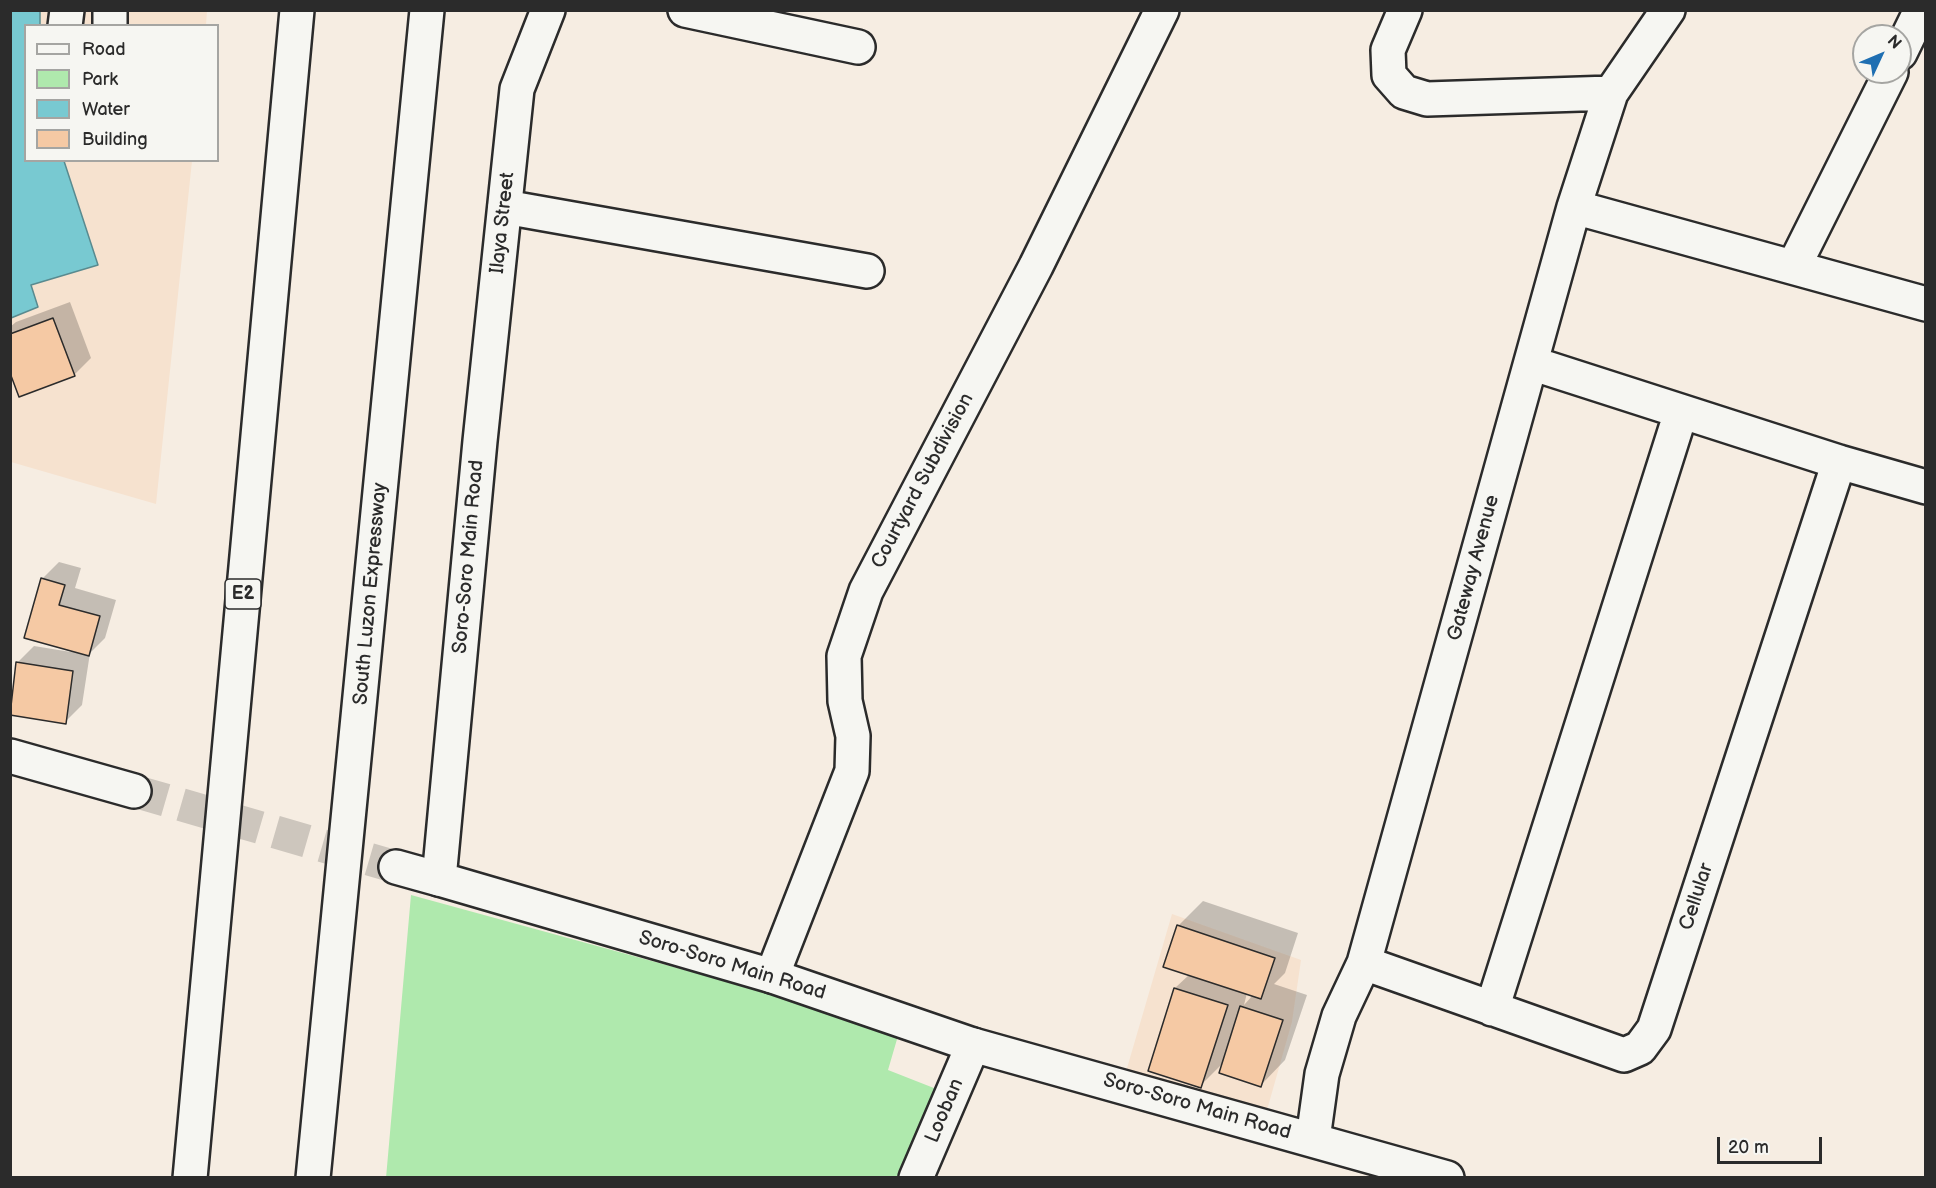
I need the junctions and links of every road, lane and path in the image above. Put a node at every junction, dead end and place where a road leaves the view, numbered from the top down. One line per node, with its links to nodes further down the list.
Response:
1 (297, 10): 32 (main road, E2)
2 (427, 10): 33 (main road, South Luzon Expressway)
3 (548, 10): 13 (main road, Ilaya Street)
4 (685, 10): 10 (main road)
5 (1162, 10): 28 (main road, Courtyard Subdivision)
6 (1405, 10): 12 (main road)
7 (1668, 10): 12 (main road, Gateway Avenue)
8 (1921, 10): 9 (main road)
9 (1912, 28)
10 (858, 47)
11 (1885, 84): 15 (main road)
12 (1611, 93): 14 (main road, Gateway Avenue)
13 (505, 207): 16 (main road); 20 (main road, Ilaya Street)
14 (1574, 207): 15 (main road); 18 (main road, Gateway Avenue)
15 (1794, 266): 17 (main road)
16 (867, 271)
17 (1926, 304)
18 (1531, 363): 19 (main road); 27 (main road, Gateway Avenue)
19 (1681, 412): 21 (main road); 29 (main road)
20 (480, 441): 26 (main road, Soro-Soro Main Road)
21 (1839, 462): 22 (main road); 29 (main road, Cellular)
22 (1926, 487)
23 (10, 756): 24 (main road)
24 (134, 791)
25 (396, 867): 26 (main road)
26 (439, 879): 28 (main road, Soro-Soro Main Road)
27 (1364, 963): 29 (main road, Cellular); 31 (main road, Gateway Avenue)
28 (772, 976): 30 (main road, Soro-Soro Main Road)
29 (1491, 1009)
30 (973, 1045): 31 (main road, Soro-Soro Main Road); 34 (main road, Looban)
31 (1313, 1139): 35 (main road, Soro-Soro Main Road)
32 (190, 1178)
33 (314, 1178)
34 (916, 1178)
35 (1447, 1178)

